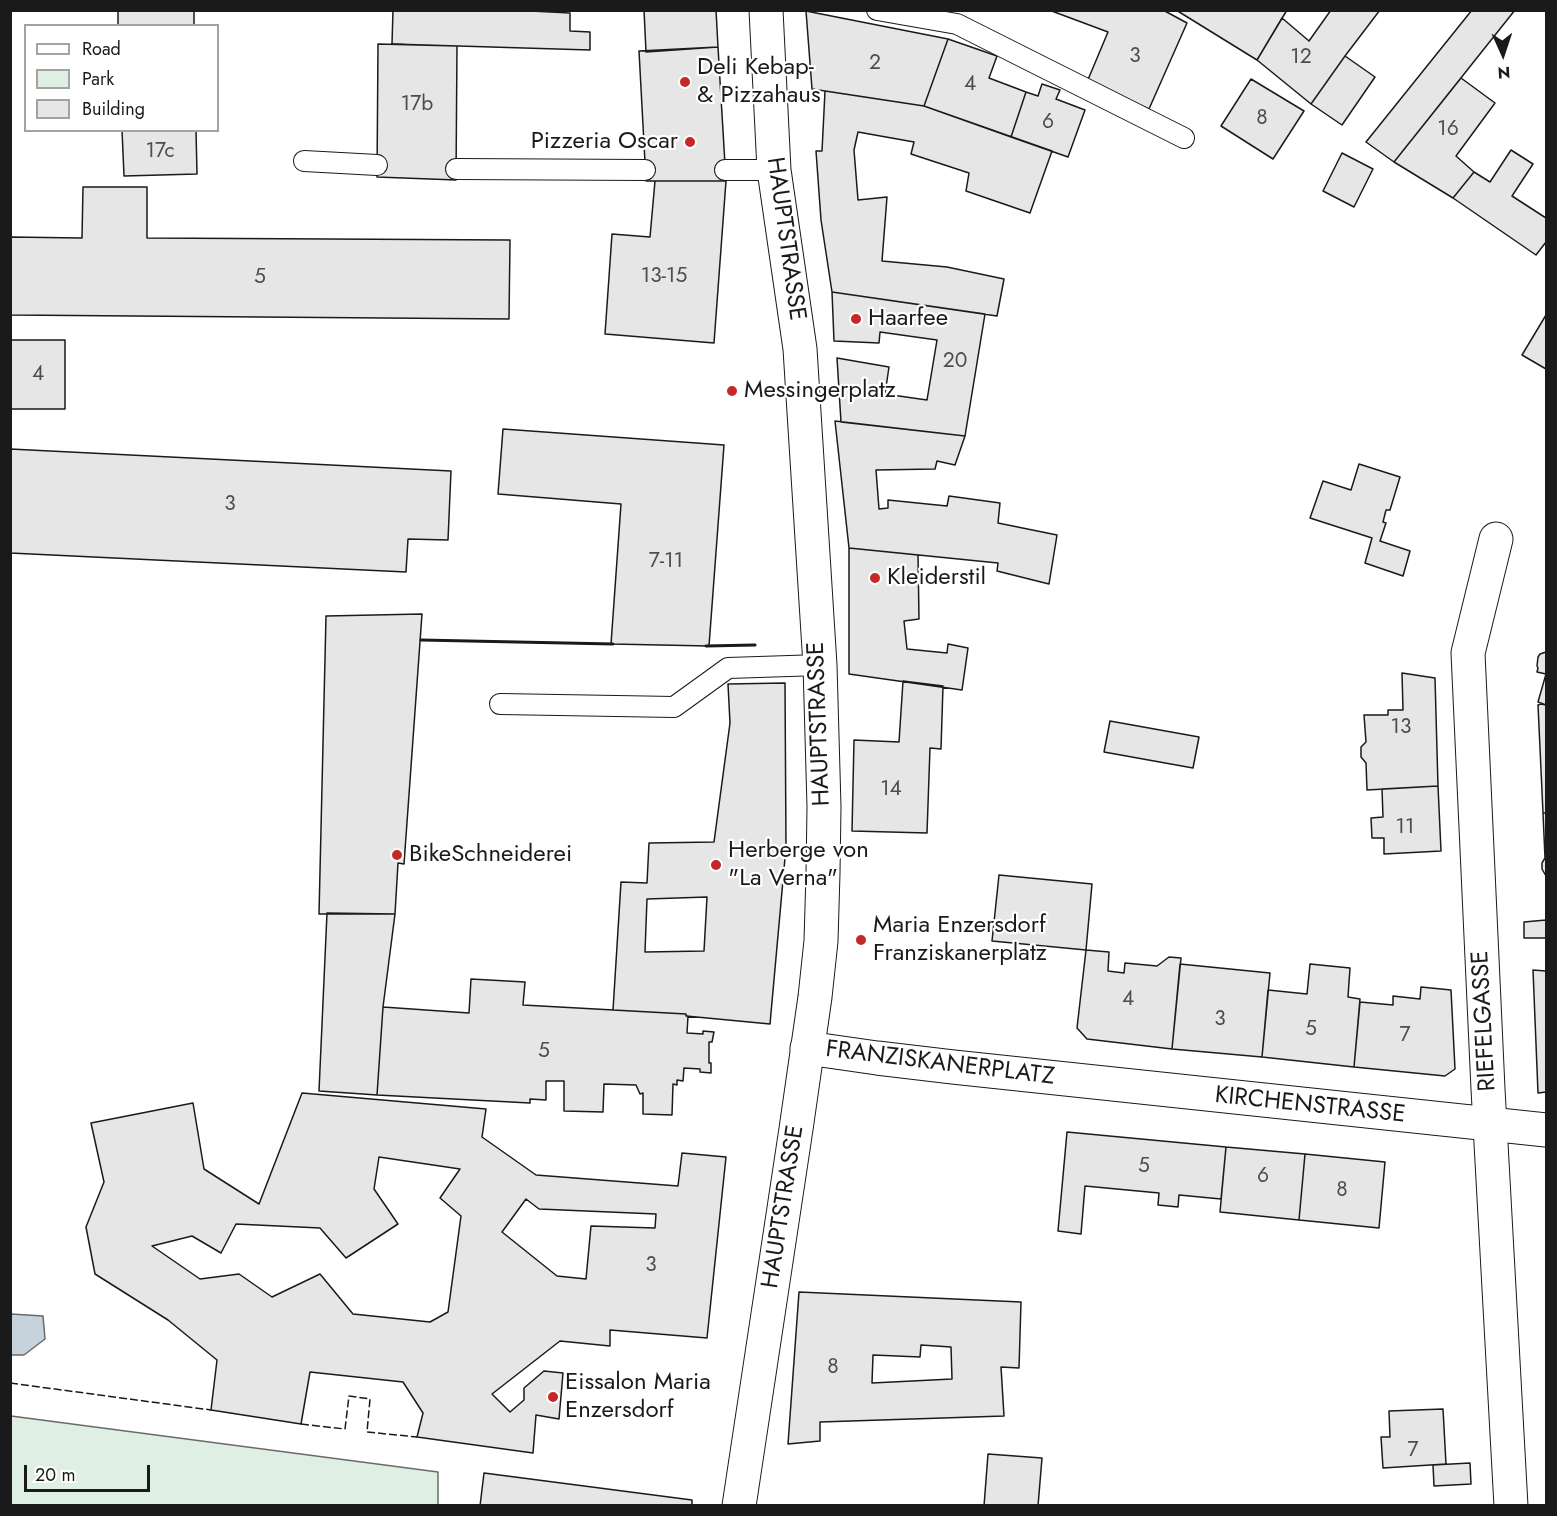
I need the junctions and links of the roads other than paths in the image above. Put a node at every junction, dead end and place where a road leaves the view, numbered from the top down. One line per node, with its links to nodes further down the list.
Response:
1 (766, 10): 9 (main road, HAUPTSTRASSE)
2 (877, 10): 3 (lane)
3 (1184, 138)
4 (304, 161): 5 (lane)
5 (377, 165)
6 (456, 169): 7 (lane)
7 (645, 170)
8 (725, 170): 9 (lane)
9 (774, 170): 11 (main road, HAUPTSTRASSE)
10 (1496, 539): 15 (main road, RIEFELGASSE)
11 (820, 665): 12 (lane); 13 (main road, HAUPTSTRASSE)
12 (500, 704)
13 (807, 1048): 14 (main road, FRANZISKANERPLATZ); 17 (main road, HAUPTSTRASSE)
14 (1074, 1080): 15 (main road, KIRCHENSTRASSE)
15 (1490, 1125): 16 (main road, KIRCHENSTRASSE); 18 (main road, RIEFELGASSE)
16 (1546, 1130)
17 (739, 1506)
18 (1511, 1506)

